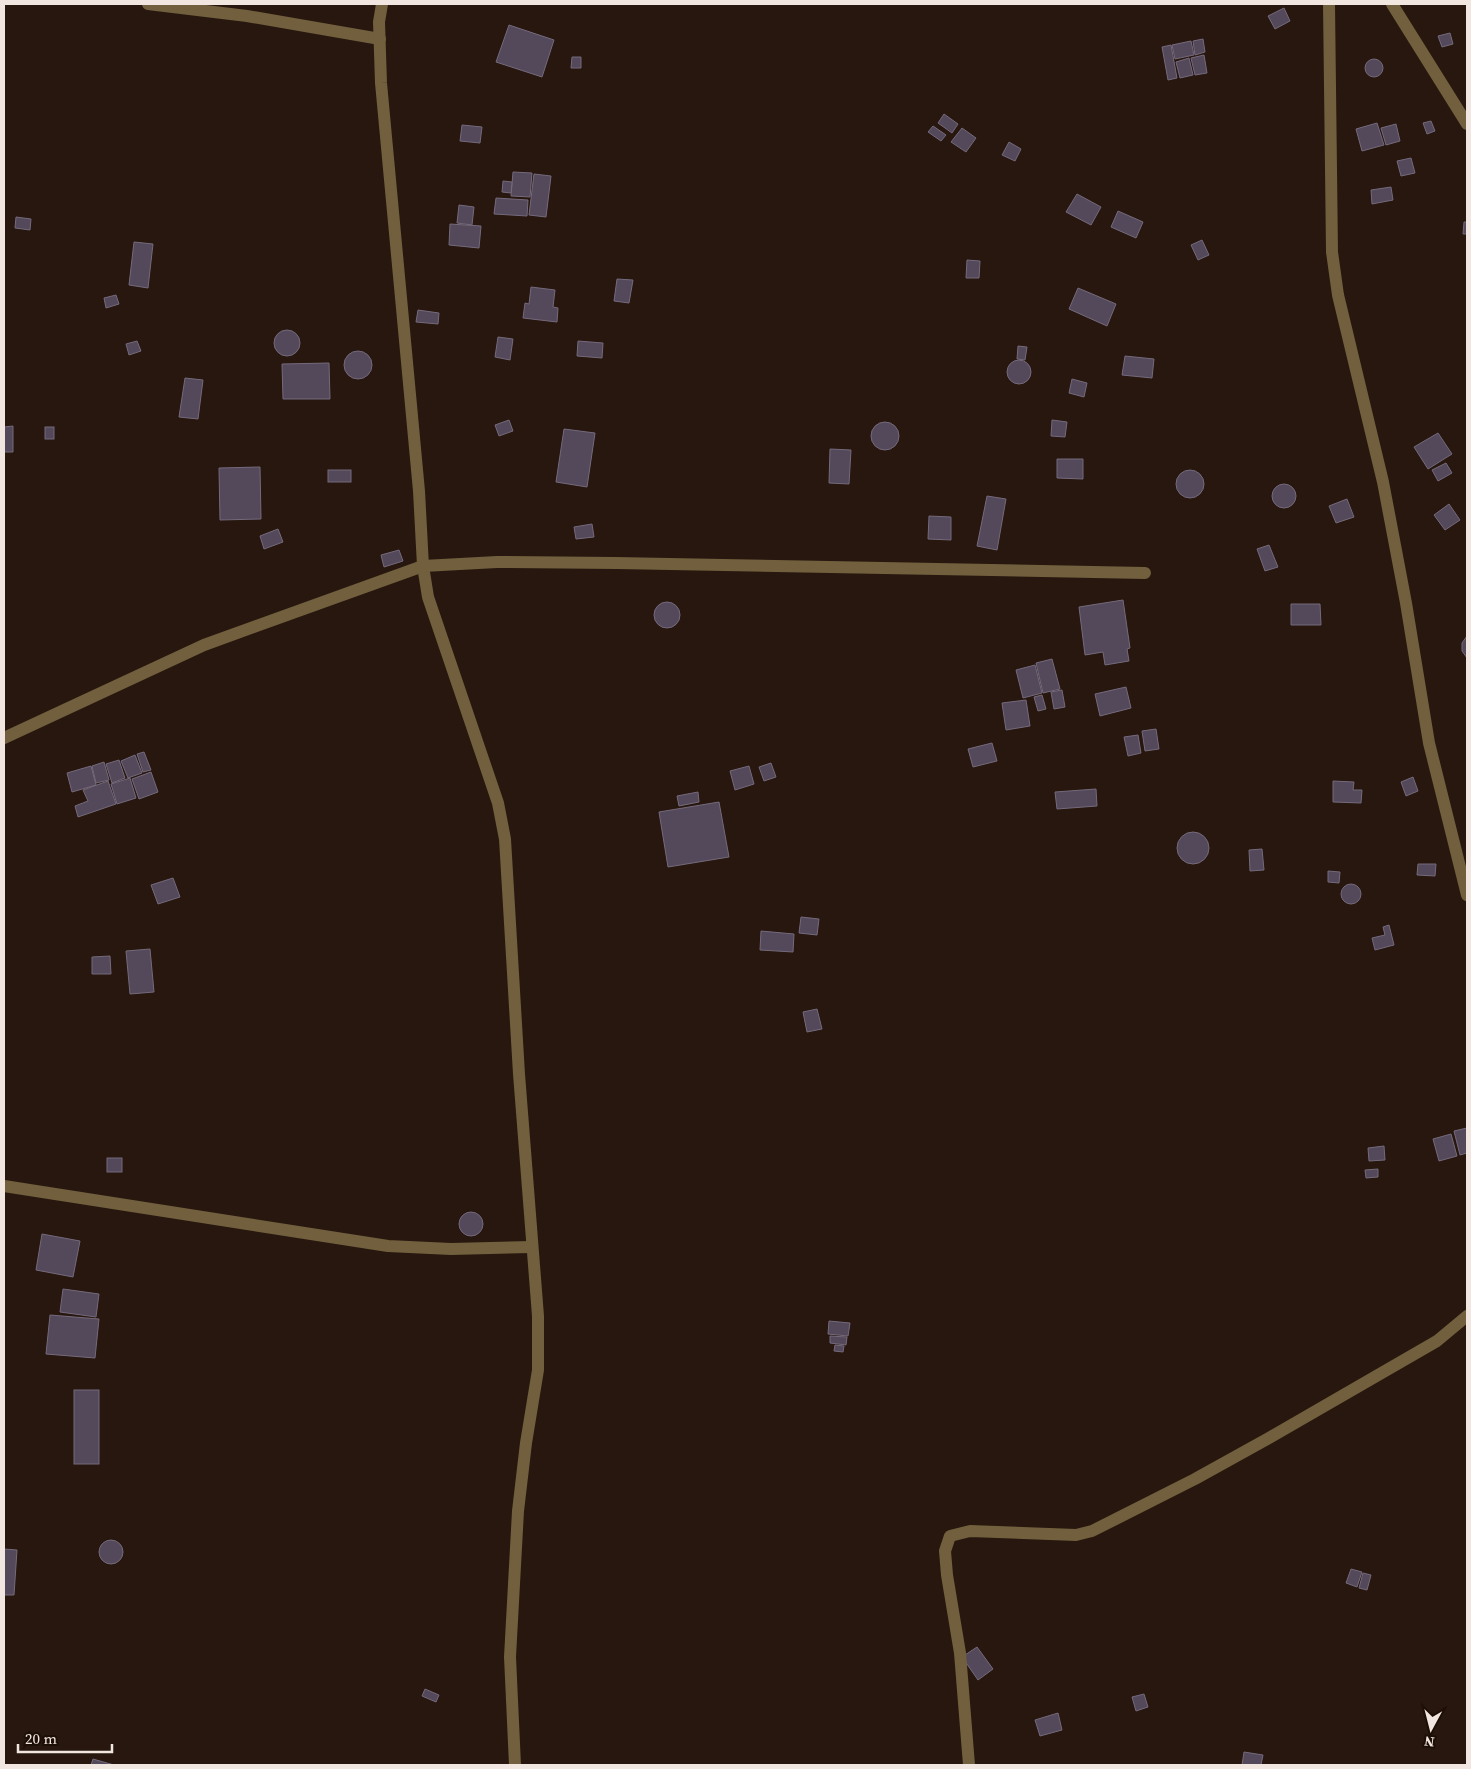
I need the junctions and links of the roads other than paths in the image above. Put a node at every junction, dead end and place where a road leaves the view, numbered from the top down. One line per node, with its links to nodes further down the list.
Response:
1 (148, 4): 5 (street)
2 (382, 4): 5 (street)
3 (1328, 4): 10 (street)
4 (1392, 4): 6 (street)
5 (380, 39): 7 (street)
6 (1467, 124)
7 (424, 566): 8 (street); 9 (street); 12 (street)
8 (1145, 573)
9 (4, 738)
10 (1467, 895)
11 (4, 1186): 12 (street)
12 (532, 1247): 14 (street)
13 (1467, 1316): 15 (street)
14 (515, 1765)
15 (969, 1765)

